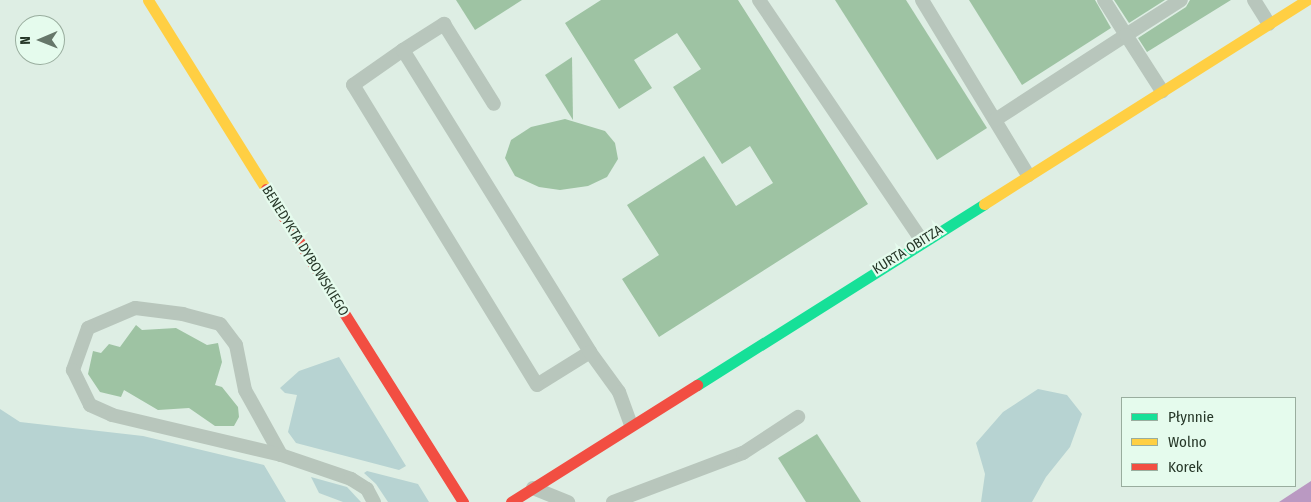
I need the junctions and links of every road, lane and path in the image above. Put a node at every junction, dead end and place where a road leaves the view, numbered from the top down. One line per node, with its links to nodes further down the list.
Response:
1 (148, 0): 22 (street, BENEDYKTA DYBOWSKIEGO)
2 (760, 0): 15 (lane)
3 (922, 0): 13 (lane)
4 (1104, 0): 9 (lane)
5 (1181, 0): 9 (lane)
6 (1254, 0): 8 (lane)
7 (1307, 0): 8 (street, KURTA OBITZA)
8 (1269, 24): 11 (street, KURTA OBITZA)
9 (1126, 35): 11 (lane); 13 (lane)
10 (403, 50): 12 (lane); 16 (lane); 16 (lane)
11 (1162, 91): 14 (street, KURTA OBITZA)
12 (494, 104)
13 (995, 120): 14 (lane)
14 (1028, 175): 15 (street, KURTA OBITZA)
15 (922, 241): 18 (street, KURTA OBITZA)
16 (590, 352): 18 (lane)
17 (798, 417): 25 (lane)
18 (631, 426): 20 (street, KURTA OBITZA)
19 (281, 455): 19 (lane); 21 (lane)
20 (533, 488): 23 (street, KURTA OBITZA); 24 (lane)
21 (374, 502)
22 (463, 502)
23 (511, 502)
24 (568, 502)
25 (613, 502)

